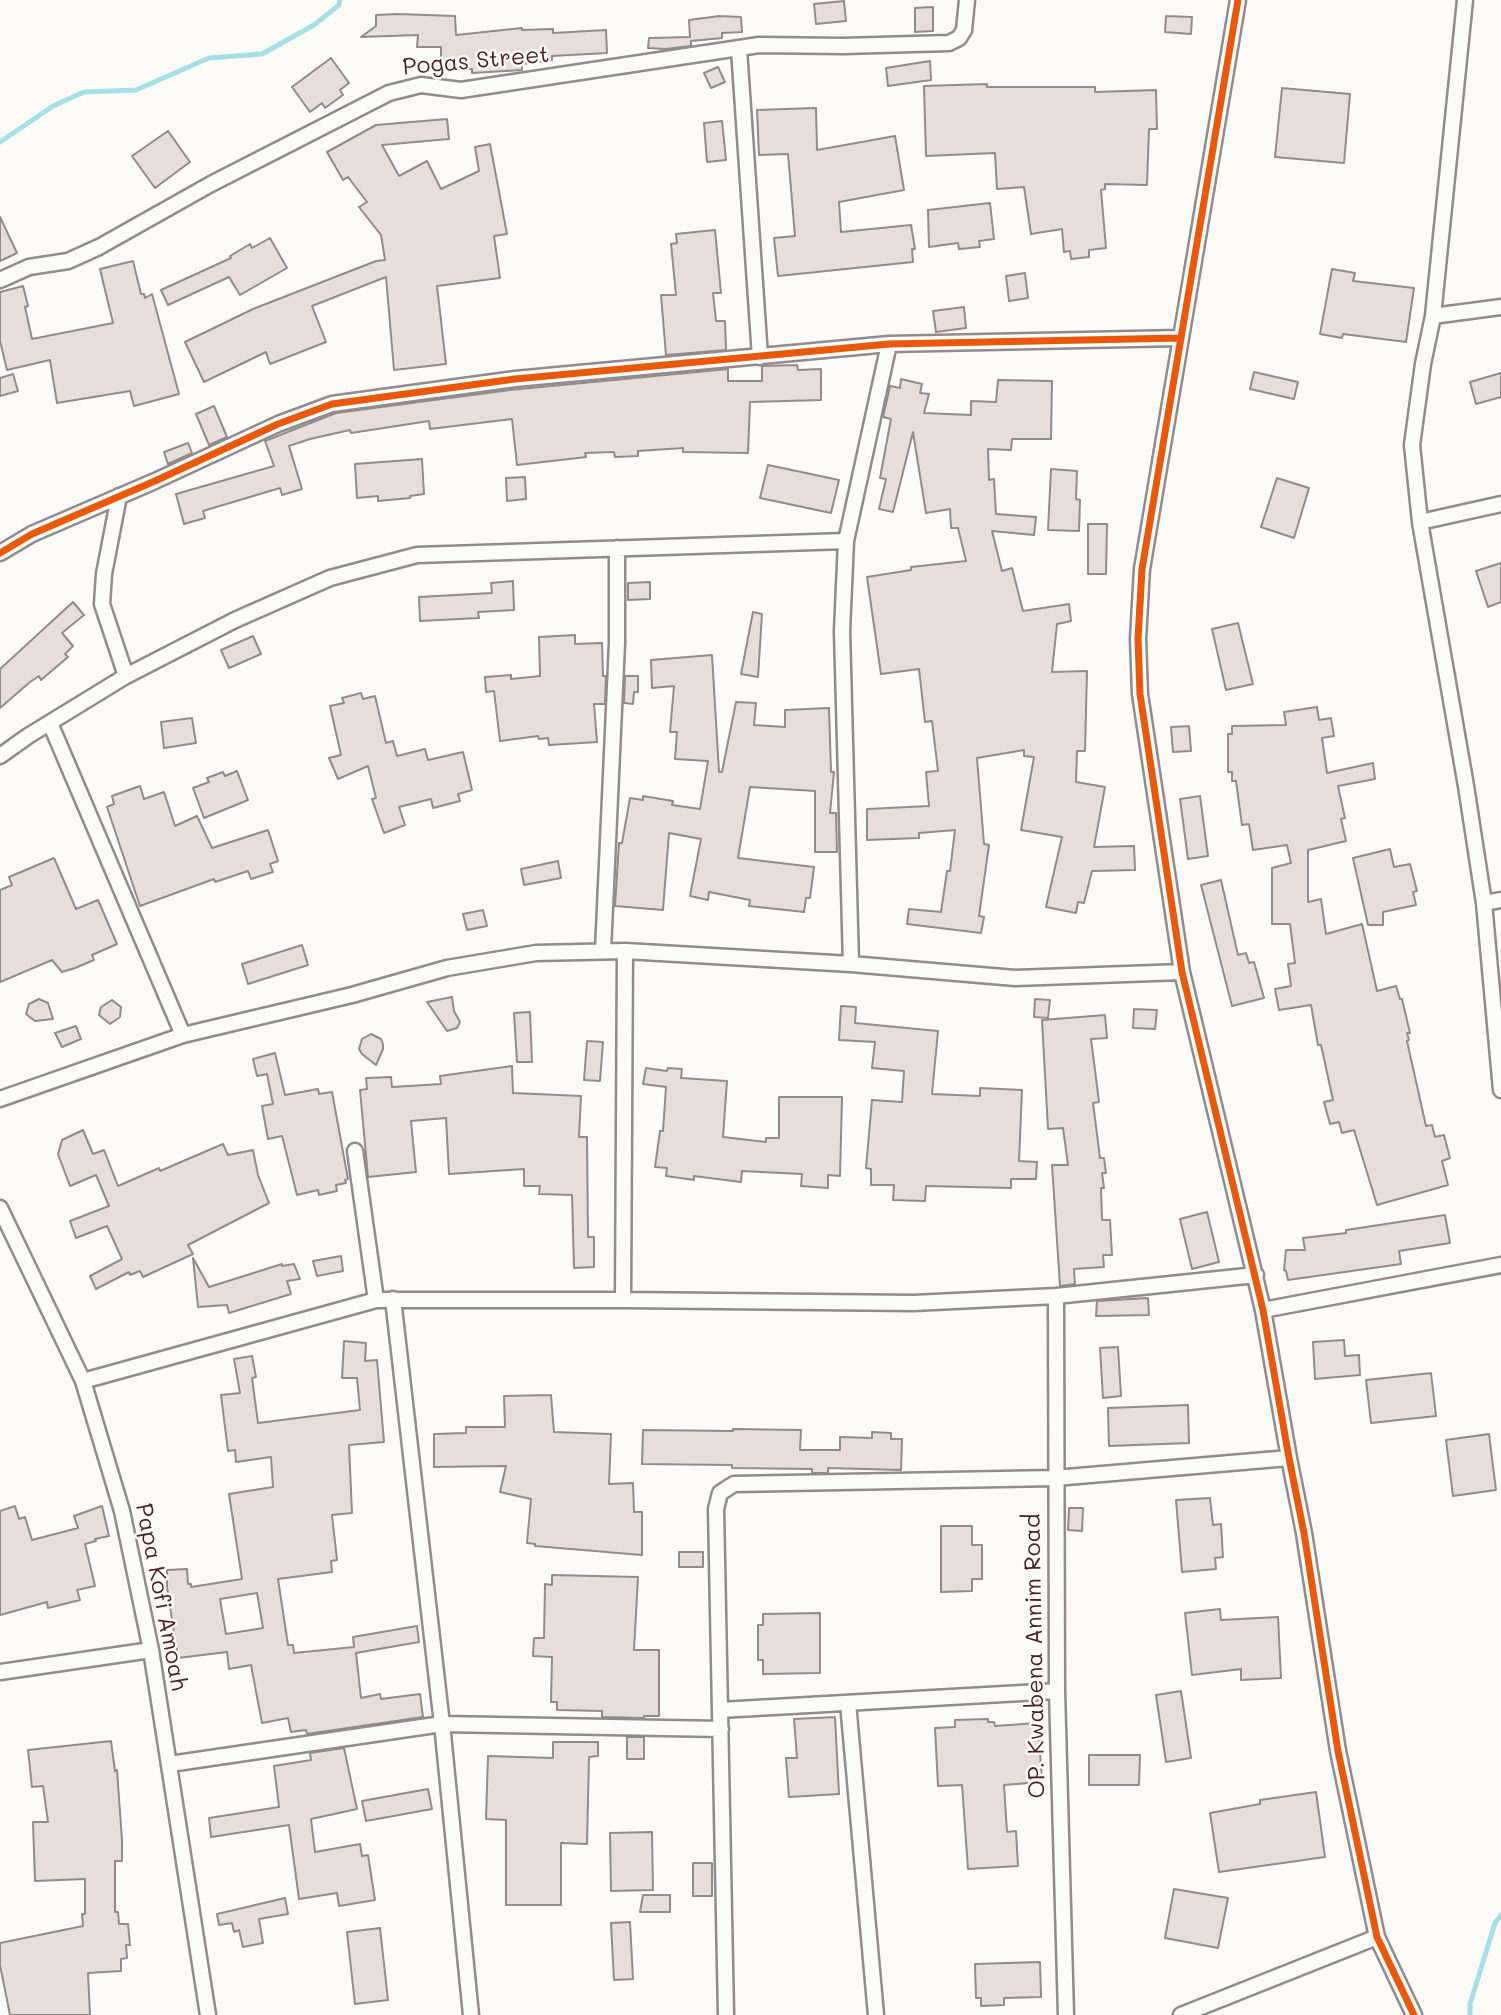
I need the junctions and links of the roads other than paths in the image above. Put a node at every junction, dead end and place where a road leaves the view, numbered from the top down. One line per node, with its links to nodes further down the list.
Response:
1 (967, 0): 4 (street, Pogas Street)
2 (1238, 0): 8 (street)
3 (1465, 0): 7 (street)
4 (739, 49): 5 (street, Pogas Street); 10 (street)
5 (0, 280)
6 (1501, 307): 7 (street)
7 (1433, 316): 13 (street)
8 (1180, 338): 9 (street); 25 (street)
9 (889, 344): 10 (street); 14 (street)
10 (760, 356): 11 (street)
11 (119, 496): 16 (street); 17 (street)
12 (1501, 504): 13 (street)
13 (1420, 522): 21 (street)
14 (846, 541): 15 (street); 24 (street)
15 (617, 548): 17 (street); 23 (street)
16 (0, 553)
17 (126, 676): 18 (street)
18 (50, 723): 19 (street); 26 (street)
19 (0, 756)
20 (1501, 900): 21 (street)
21 (1484, 903): 27 (street)
22 (625, 950): 23 (street); 24 (street); 36 (street)
23 (603, 951): 26 (street)
24 (851, 964): 25 (street)
25 (1182, 972): 32 (street)
26 (183, 1035): 28 (street)
27 (1501, 1090)
28 (0, 1099)
29 (355, 1151): 35 (street)
30 (0, 1208): 38 (street, Papa Kofi Amoah)
31 (1501, 1265): 37 (street)
32 (1256, 1275): 33 (street); 37 (street)
33 (1056, 1296): 36 (street); 40 (street, OP. Kwabena Annim Road)
34 (393, 1299): 35 (street); 36 (street); 46 (street)
35 (376, 1300): 38 (street)
36 (623, 1300)
37 (1263, 1310): 39 (street)
38 (83, 1381): 41 (street, Papa Kofi Amoah)
39 (1289, 1458): 40 (street); 49 (street)
40 (1055, 1478): 43 (street, OP. Kwabena Annim Road); 45 (street)
41 (151, 1650): 42 (street); 48 (street, Papa Kofi Amoah)
42 (0, 1672)
43 (1057, 1691): 44 (street); 54 (street, OP. Kwabena Annim Road)
44 (848, 1703): 45 (street); 53 (street)
45 (720, 1710): 47 (street)
46 (442, 1724): 47 (street); 48 (street); 51 (street)
47 (721, 1729): 52 (street)
48 (170, 1764): 50 (street, Papa Kofi Amoah)
49 (1377, 1937): 55 (street); 56 (street)
50 (208, 2015)
51 (471, 2015)
52 (726, 2015)
53 (876, 2015)
54 (1066, 2015)
55 (1181, 2015)
56 (1413, 2015)

